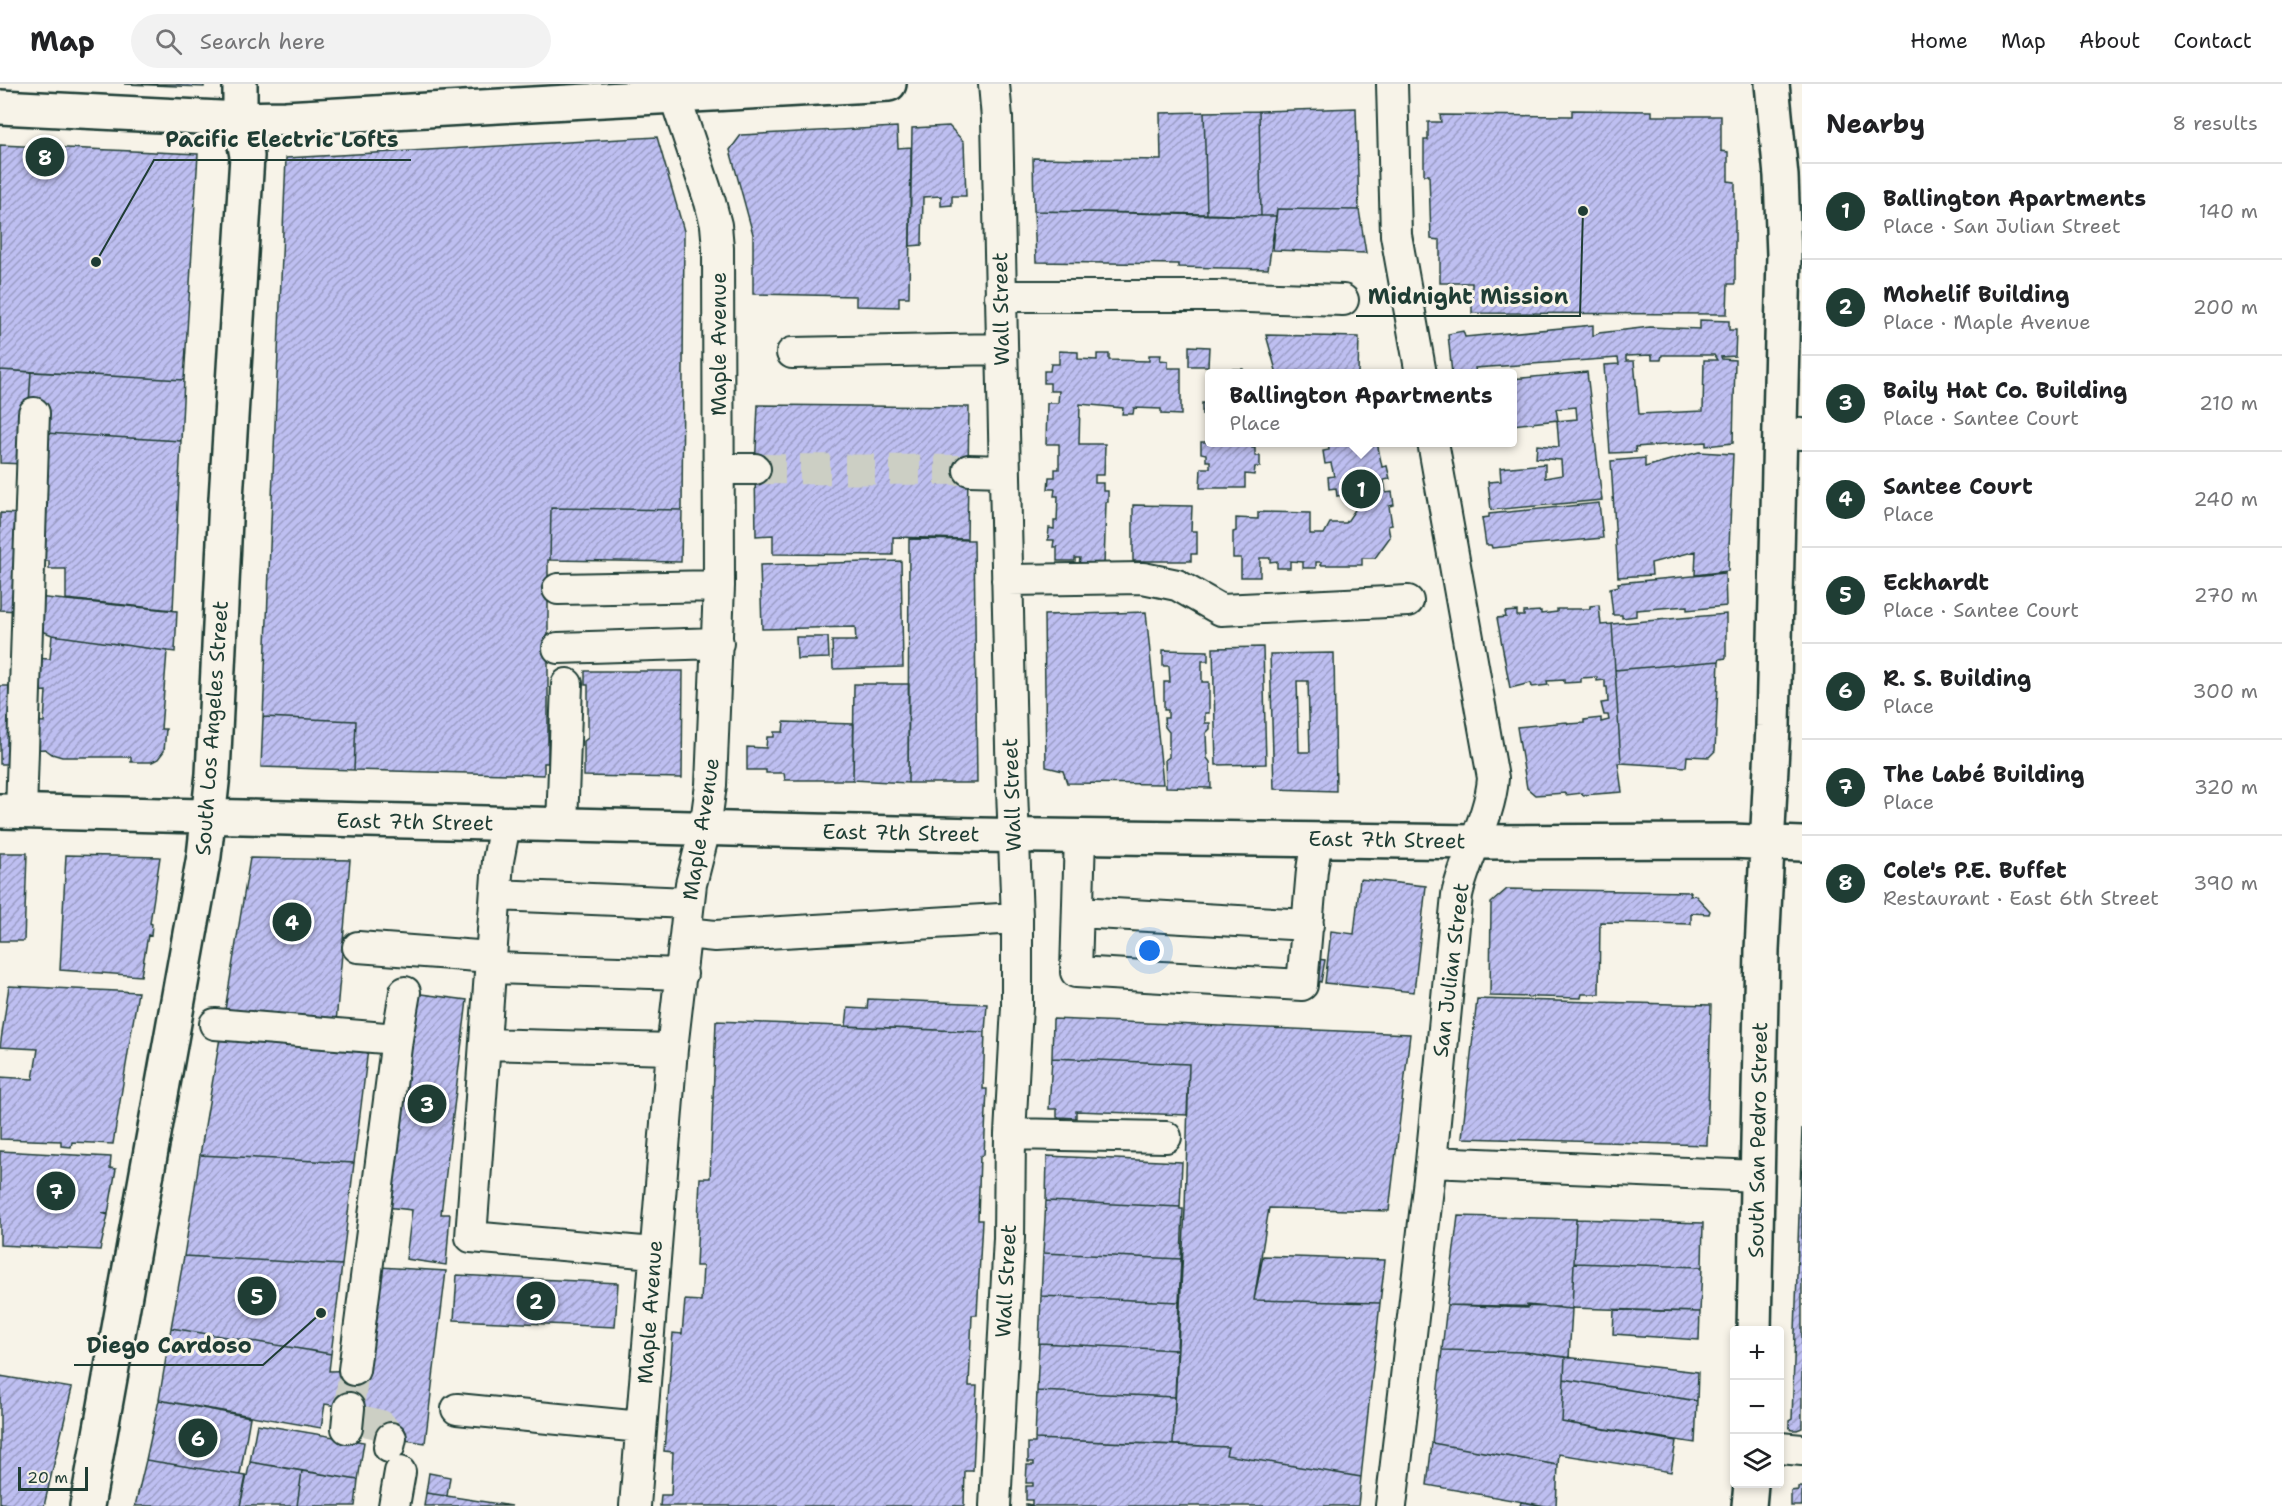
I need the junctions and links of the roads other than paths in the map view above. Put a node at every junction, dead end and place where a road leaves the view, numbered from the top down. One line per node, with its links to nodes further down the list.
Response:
1 (240, 84): 8 (main road, South Los Angeles Street)
2 (889, 84): 6 (main road)
3 (994, 84): 9 (street, Wall Street)
4 (1392, 84): 13 (street)
5 (1772, 84): 15 (main road)
6 (674, 91): 8 (main road); 17 (street, Maple Avenue)
7 (0, 107): 8 (main road)
8 (240, 119): 29 (main road, South Los Angeles Street)
9 (1000, 296): 10 (street); 11 (street, Wall Street)
10 (1343, 300)
11 (1001, 349): 12 (street); 20 (street, Wall Street)
12 (792, 353)
13 (1420, 369)
14 (34, 413): 28 (street)
15 (1792, 434): 37 (main road)
16 (1434, 447): 36 (street, San Julian Street)
17 (719, 468): 18 (street); 22 (street, Maple Avenue)
18 (755, 469)
19 (969, 470): 20 (street)
20 (1004, 471): 21 (street, Wall Street)
21 (1007, 580): 24 (street); 33 (street, Wall Street)
22 (719, 586): 23 (street); 25 (street, Maple Avenue)
23 (558, 589)
24 (1408, 601)
25 (718, 643): 26 (street); 32 (street, Maple Avenue)
26 (558, 648)
27 (567, 684): 31 (street)
28 (10, 812): 29 (main road, East 7th Street)
29 (208, 816): 30 (main road, East 7th Street); 66 (main road, South Los Angeles Street)
30 (505, 824): 31 (main road, East 7th Street); 39 (street)
31 (562, 826): 32 (main road, East 7th Street)
32 (705, 829): 33 (main road, East 7th Street); 40 (street, Maple Avenue)
33 (1013, 835): 34 (main road, East 7th Street); 42 (street, Wall Street)
34 (1080, 835): 35 (main road, East 7th Street); 41 (street)
35 (1317, 839): 36 (main road, East 7th Street); 43 (street)
36 (1475, 842): 37 (main road, East 7th Street); 55 (street, San Julian Street)
37 (1768, 843): 38 (main road, East 7th Street); 56 (main road, South San Pedro Street)
38 (1802, 844)
39 (496, 895): 40 (street); 46 (street)
40 (689, 903): 44 (street, Maple Avenue)
41 (1078, 912): 43 (street); 43 (street)
42 (1017, 918): 44 (street); 53 (street, Wall Street)
43 (1308, 925)
44 (687, 933): 47 (street, Maple Avenue)
45 (358, 947): 46 (street)
46 (491, 963): 47 (street); 51 (street)
47 (682, 974): 52 (street, Maple Avenue)
48 (405, 992): 50 (street)
49 (215, 1024): 50 (street)
50 (397, 1039): 59 (street)
51 (485, 1044): 52 (street); 57 (street)
52 (672, 1049): 57 (street, Maple Avenue)
53 (1010, 1134): 54 (street); 69 (street, Wall Street)
54 (1166, 1137)
55 (1431, 1162): 56 (street); 70 (street, San Julian Street)
56 (1757, 1176): 58 (main road, South San Pedro Street)
57 (654, 1253): 61 (street, Maple Avenue)
58 (1754, 1326)
59 (354, 1370)
60 (457, 1409): 61 (street)
61 (641, 1427): 68 (street, Maple Avenue)
62 (1784, 1448): 63 (street)
63 (1802, 1450)
64 (393, 1452): 67 (street)
65 (1750, 1488): 71 (main road)
66 (87, 1506)
67 (394, 1506)
68 (635, 1506)
69 (994, 1506)
70 (1391, 1506)
71 (1749, 1506)

